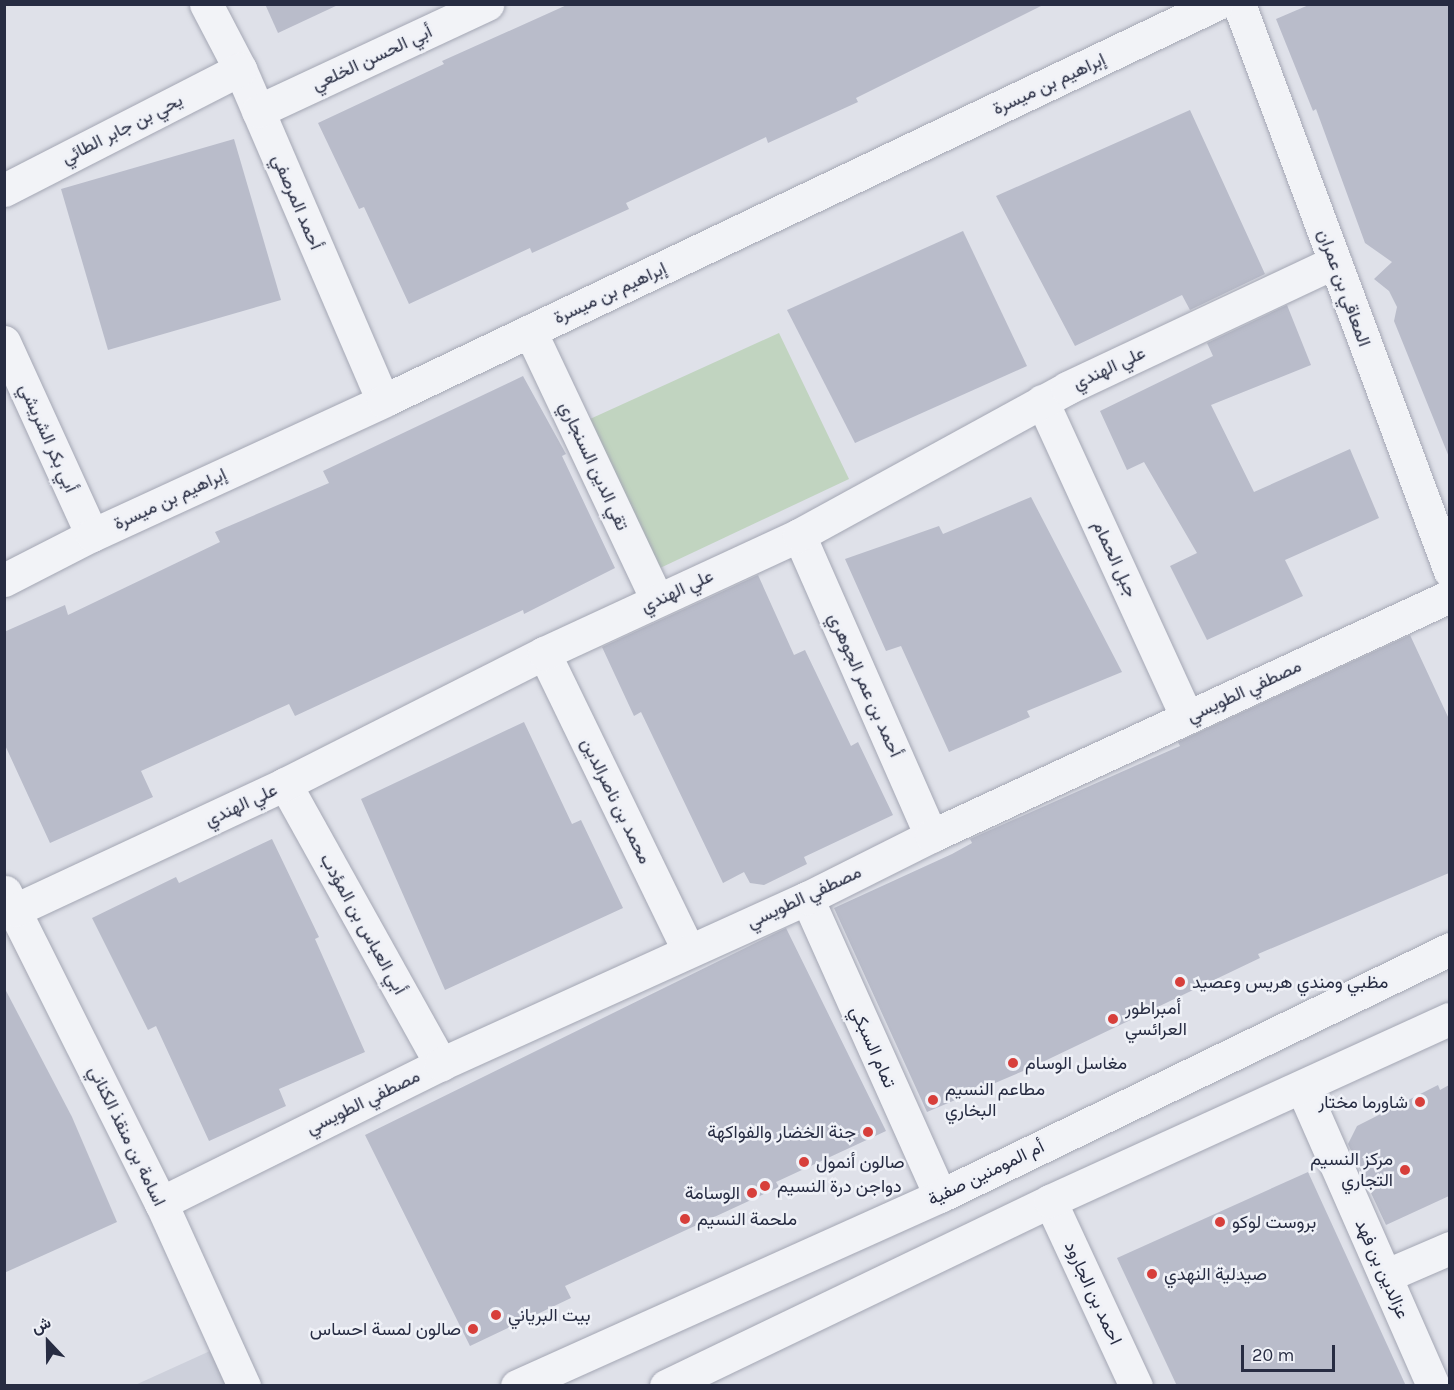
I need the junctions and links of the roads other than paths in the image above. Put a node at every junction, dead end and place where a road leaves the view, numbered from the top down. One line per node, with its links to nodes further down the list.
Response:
1 (206, 4): 5 (street, أحمد المرصفي)
2 (487, 4): 6 (street, أبي الحسن الخلعي)
3 (1216, 4): 9 (street, إبراهيم بن ميسرة)
4 (1239, 4): 8 (street, المعاقي بن عمران)
5 (240, 69): 6 (street, أحمد المرصفي); 7 (street, يحي بن جابر الطائي)
6 (258, 111): 11 (street, أحمد المرصفي)
7 (4, 190)
8 (1335, 262): 12 (street, علي الهندي); 15 (street, المعاقي بن عمران)
9 (530, 331): 11 (street, إبراهيم بن ميسرة); 18 (street, تقي الدين السنجاري)
10 (4, 342): 13 (street, أبي بكر الشريشي)
11 (383, 401): 13 (street, إبراهيم بن ميسرة)
12 (1042, 402): 14 (street, علي الهندي); 20 (street, جبل الحمام)
13 (92, 535): 16 (street, إبراهيم بن ميسرة)
14 (799, 535): 18 (street, علي الهندي); 22 (street, أحمد بن عمر الجوهري)
15 (1449, 571)
16 (4, 580)
17 (1449, 596): 20 (street, مصطفي الطويسي)
18 (657, 600): 19 (street, علي الهندي)
19 (544, 653): 21 (street, علي الهندي); 25 (street, محمد بن ناصرالدين)
20 (1187, 717): 22 (street, مصطفي الطويسي)
21 (285, 784): 24 (street, علي الهندي); 28 (street, أبي العباس بن المؤدب)
22 (931, 836): 23 (street, مصطفي الطويسي)
23 (807, 898): 25 (street, مصطفي الطويسي); 30 (street, تمام السبكي)
24 (10, 900): 32 (street, اسامة بن منقذ الكناني)
25 (688, 949): 28 (street, مصطفي الطويسي)
26 (1449, 949): 30 (street, أم المومنين صفية)
27 (1449, 1019): 29 (street)
28 (441, 1064): 32 (street, مصطفي الطويسي)
29 (1302, 1087): 31 (street); 34 (street, عزالدين بن فهد)
30 (940, 1196): 36 (street, أم المومنين صفية)
31 (1050, 1201): 37 (street); 38 (street, احمد بن الجارود)
32 (161, 1203): 35 (street, اسامة بن منقذ الكناني)
33 (1449, 1248): 34 (street)
34 (1385, 1276): 39 (street, عزالدين بن فهد)
35 (244, 1386)
36 (517, 1386)
37 (666, 1386)
38 (1137, 1386)
39 (1433, 1386)

